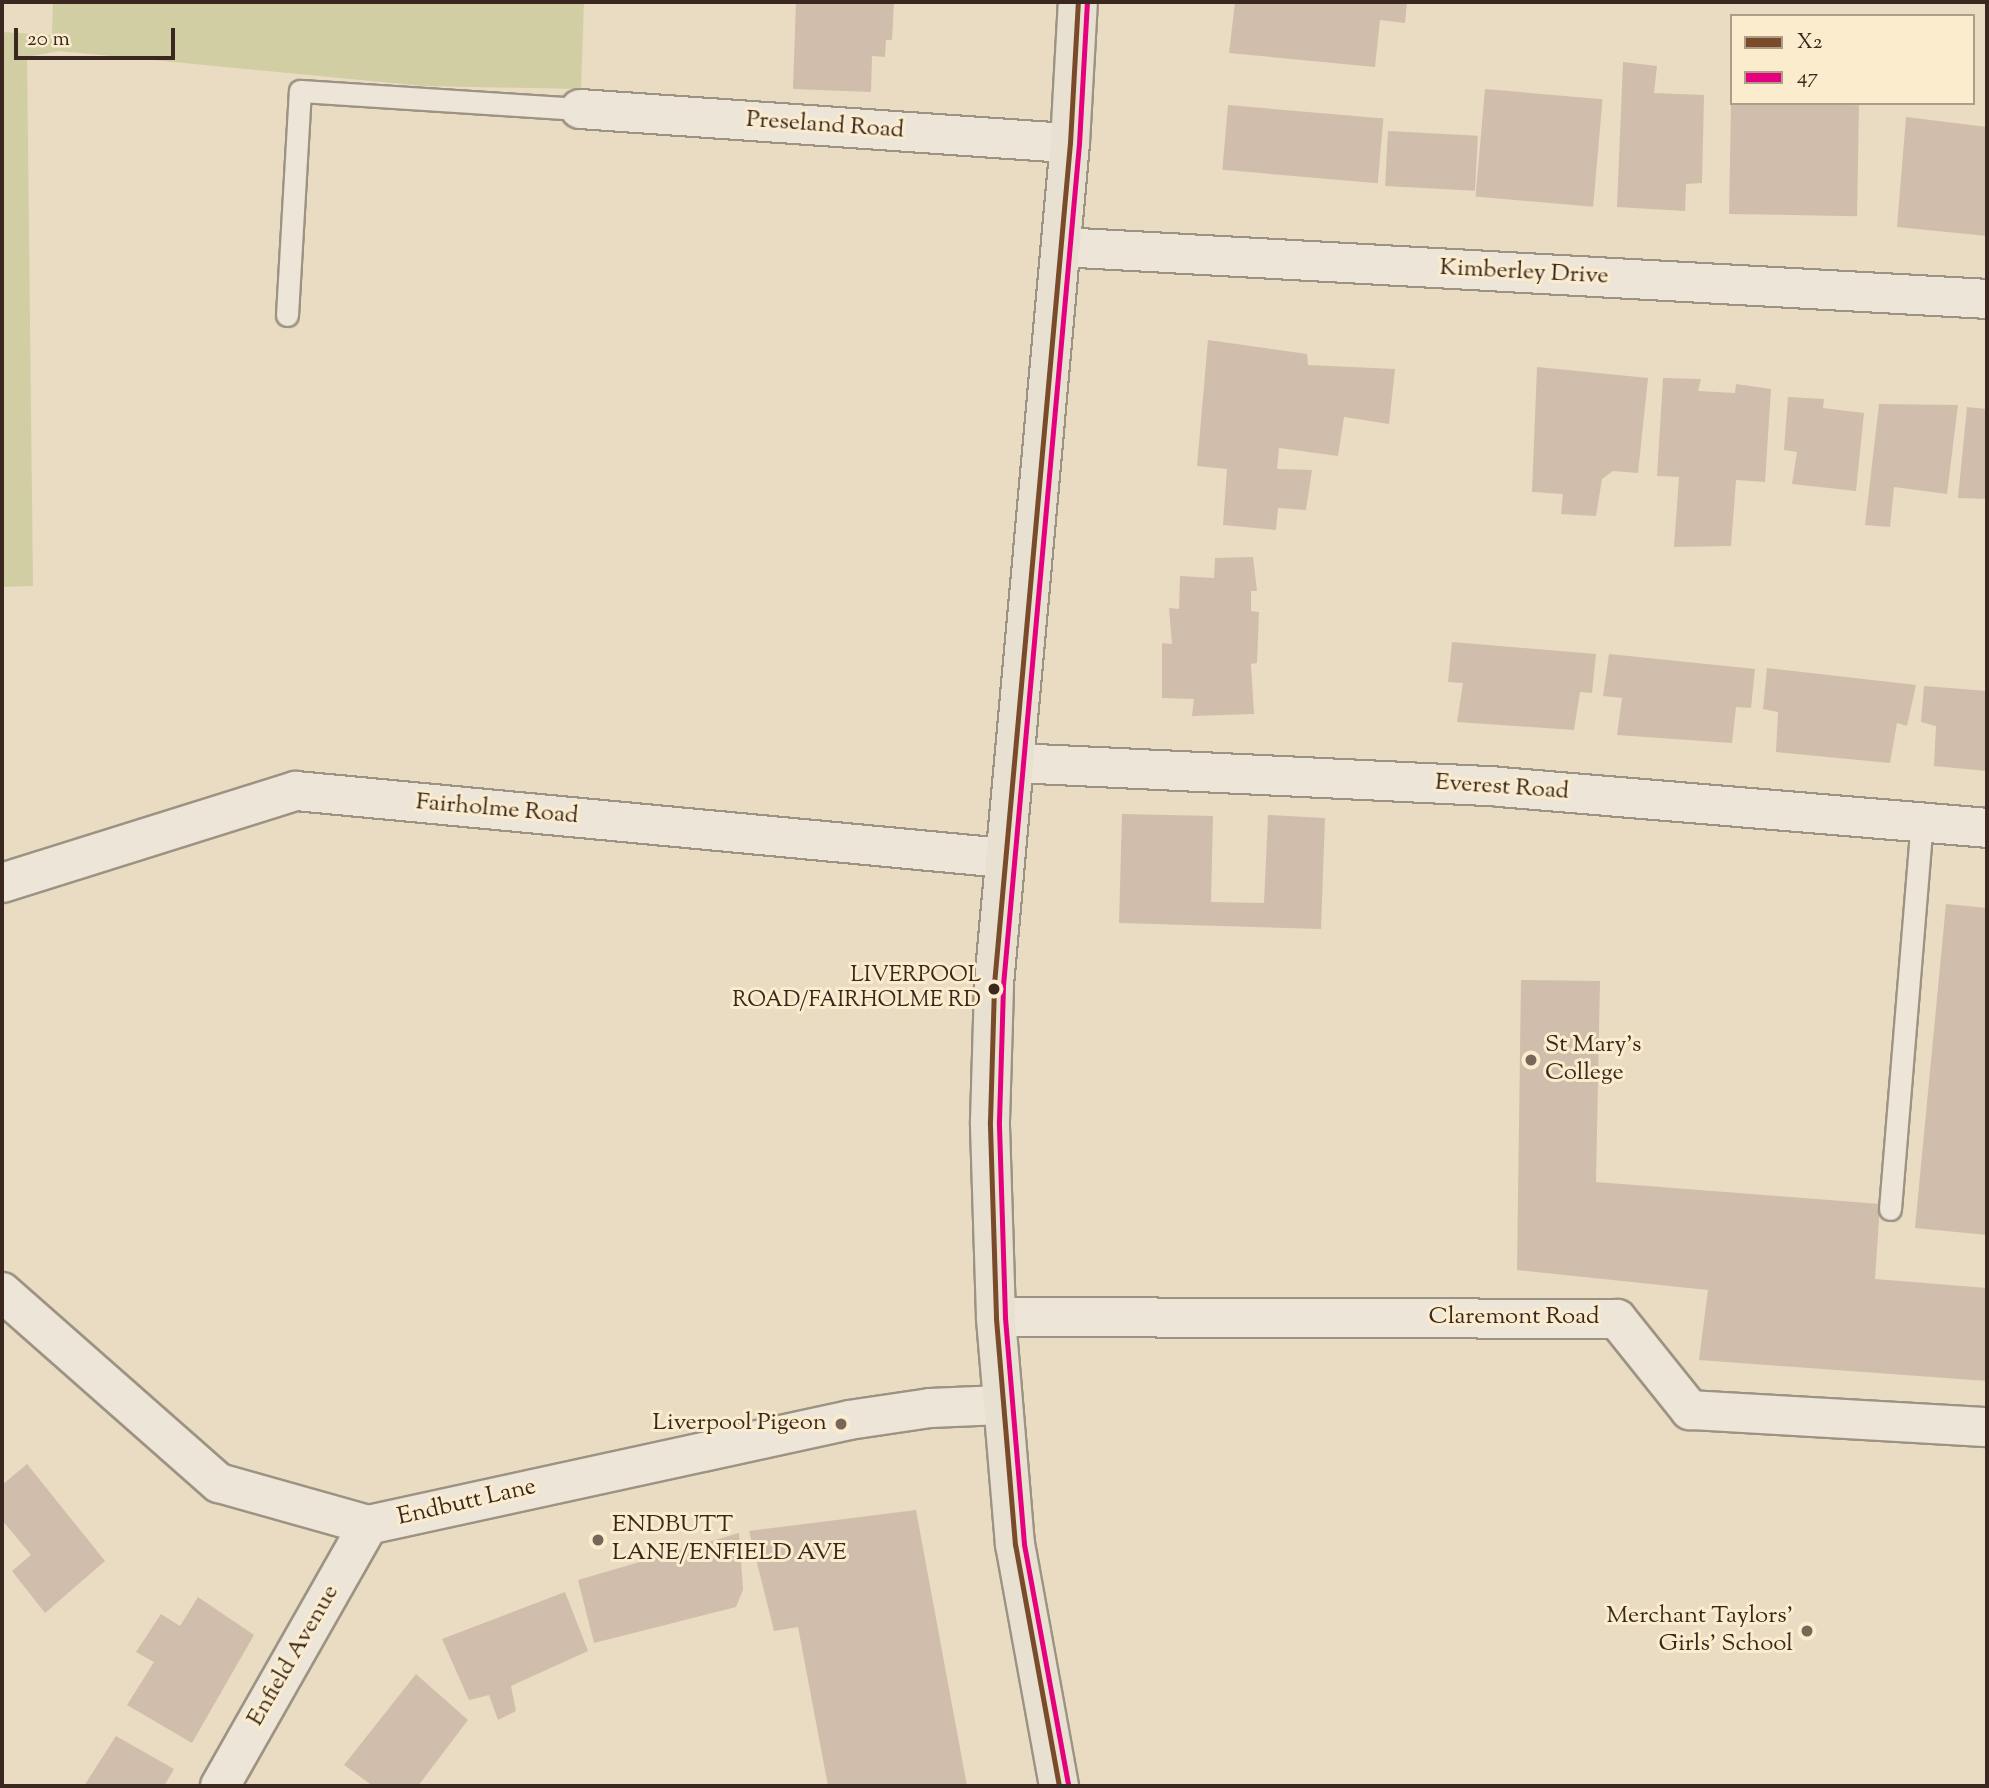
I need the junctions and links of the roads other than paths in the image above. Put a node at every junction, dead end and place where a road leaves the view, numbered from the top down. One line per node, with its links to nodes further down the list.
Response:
1 (1078, 2): 3 (highway)
2 (580, 109): 3 (street, Preseland Road); 6 (lane)
3 (1070, 143): 4 (highway)
4 (1061, 247): 5 (street, Kimberley Drive); 7 (highway)
5 (1987, 299)
6 (287, 315)
7 (1016, 763): 8 (street, Everest Road); 10 (highway)
8 (1922, 821): 9 (street, Everest Road); 12 (lane)
9 (1987, 828)
10 (1004, 858): 11 (street, Fairholme Road); 14 (highway)
11 (2, 883)
12 (1890, 1209)
13 (5, 1302): 17 (street, Endbutt Lane)
14 (996, 1317): 15 (highway); 16 (street, Claremont Road)
15 (1002, 1405): 17 (street, Endbutt Lane); 19 (highway)
16 (1987, 1427)
17 (368, 1525): 18 (street, Enfield Avenue)
18 (220, 1786)
19 (1059, 1786)

